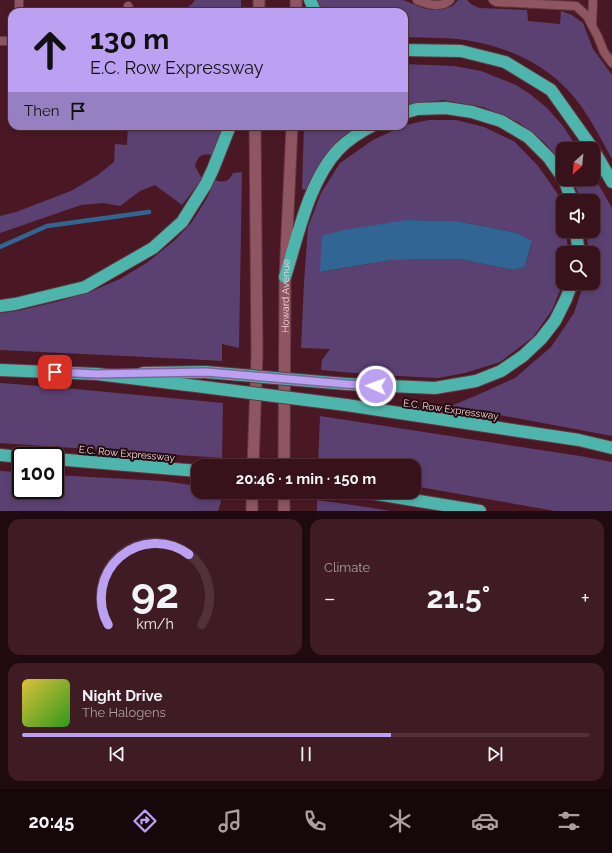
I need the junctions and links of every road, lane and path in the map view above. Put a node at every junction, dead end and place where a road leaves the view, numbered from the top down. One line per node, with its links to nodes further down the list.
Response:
1 (417, 0): 2 (lane)
2 (450, 0)
3 (493, 0): 5 (lane)
4 (593, 0): 5 (lane)
5 (592, 26): 7 (lane)
6 (408, 50): 13 (highway)
7 (612, 63)
8 (408, 112): 15 (highway)
9 (228, 130): 19 (highway)
10 (255, 130): 25 (main road)
11 (292, 130): 17 (main road, Howard Avenue)
12 (364, 130): 17 (highway)
13 (588, 142)
14 (600, 161): 16 (highway)
15 (556, 168)
16 (612, 182)
17 (285, 277): 26 (main road, Howard Avenue)
18 (569, 290): 21 (highway, bridge)
19 (0, 306)
20 (0, 370): 21 (highway, E.C. Row Expressway)
21 (97, 374): 22 (highway, E.C. Row Expressway, bridge)
22 (612, 448)
23 (0, 455): 24 (highway)
24 (12, 456)
25 (253, 459)
26 (284, 459)
27 (64, 460): 28 (highway, E.C. Row Expressway)
28 (191, 471)
29 (252, 499): 32 (main road)
30 (284, 499): 33 (main road)
31 (407, 499): 34 (highway)
32 (252, 511)
33 (284, 511)
34 (480, 511)

